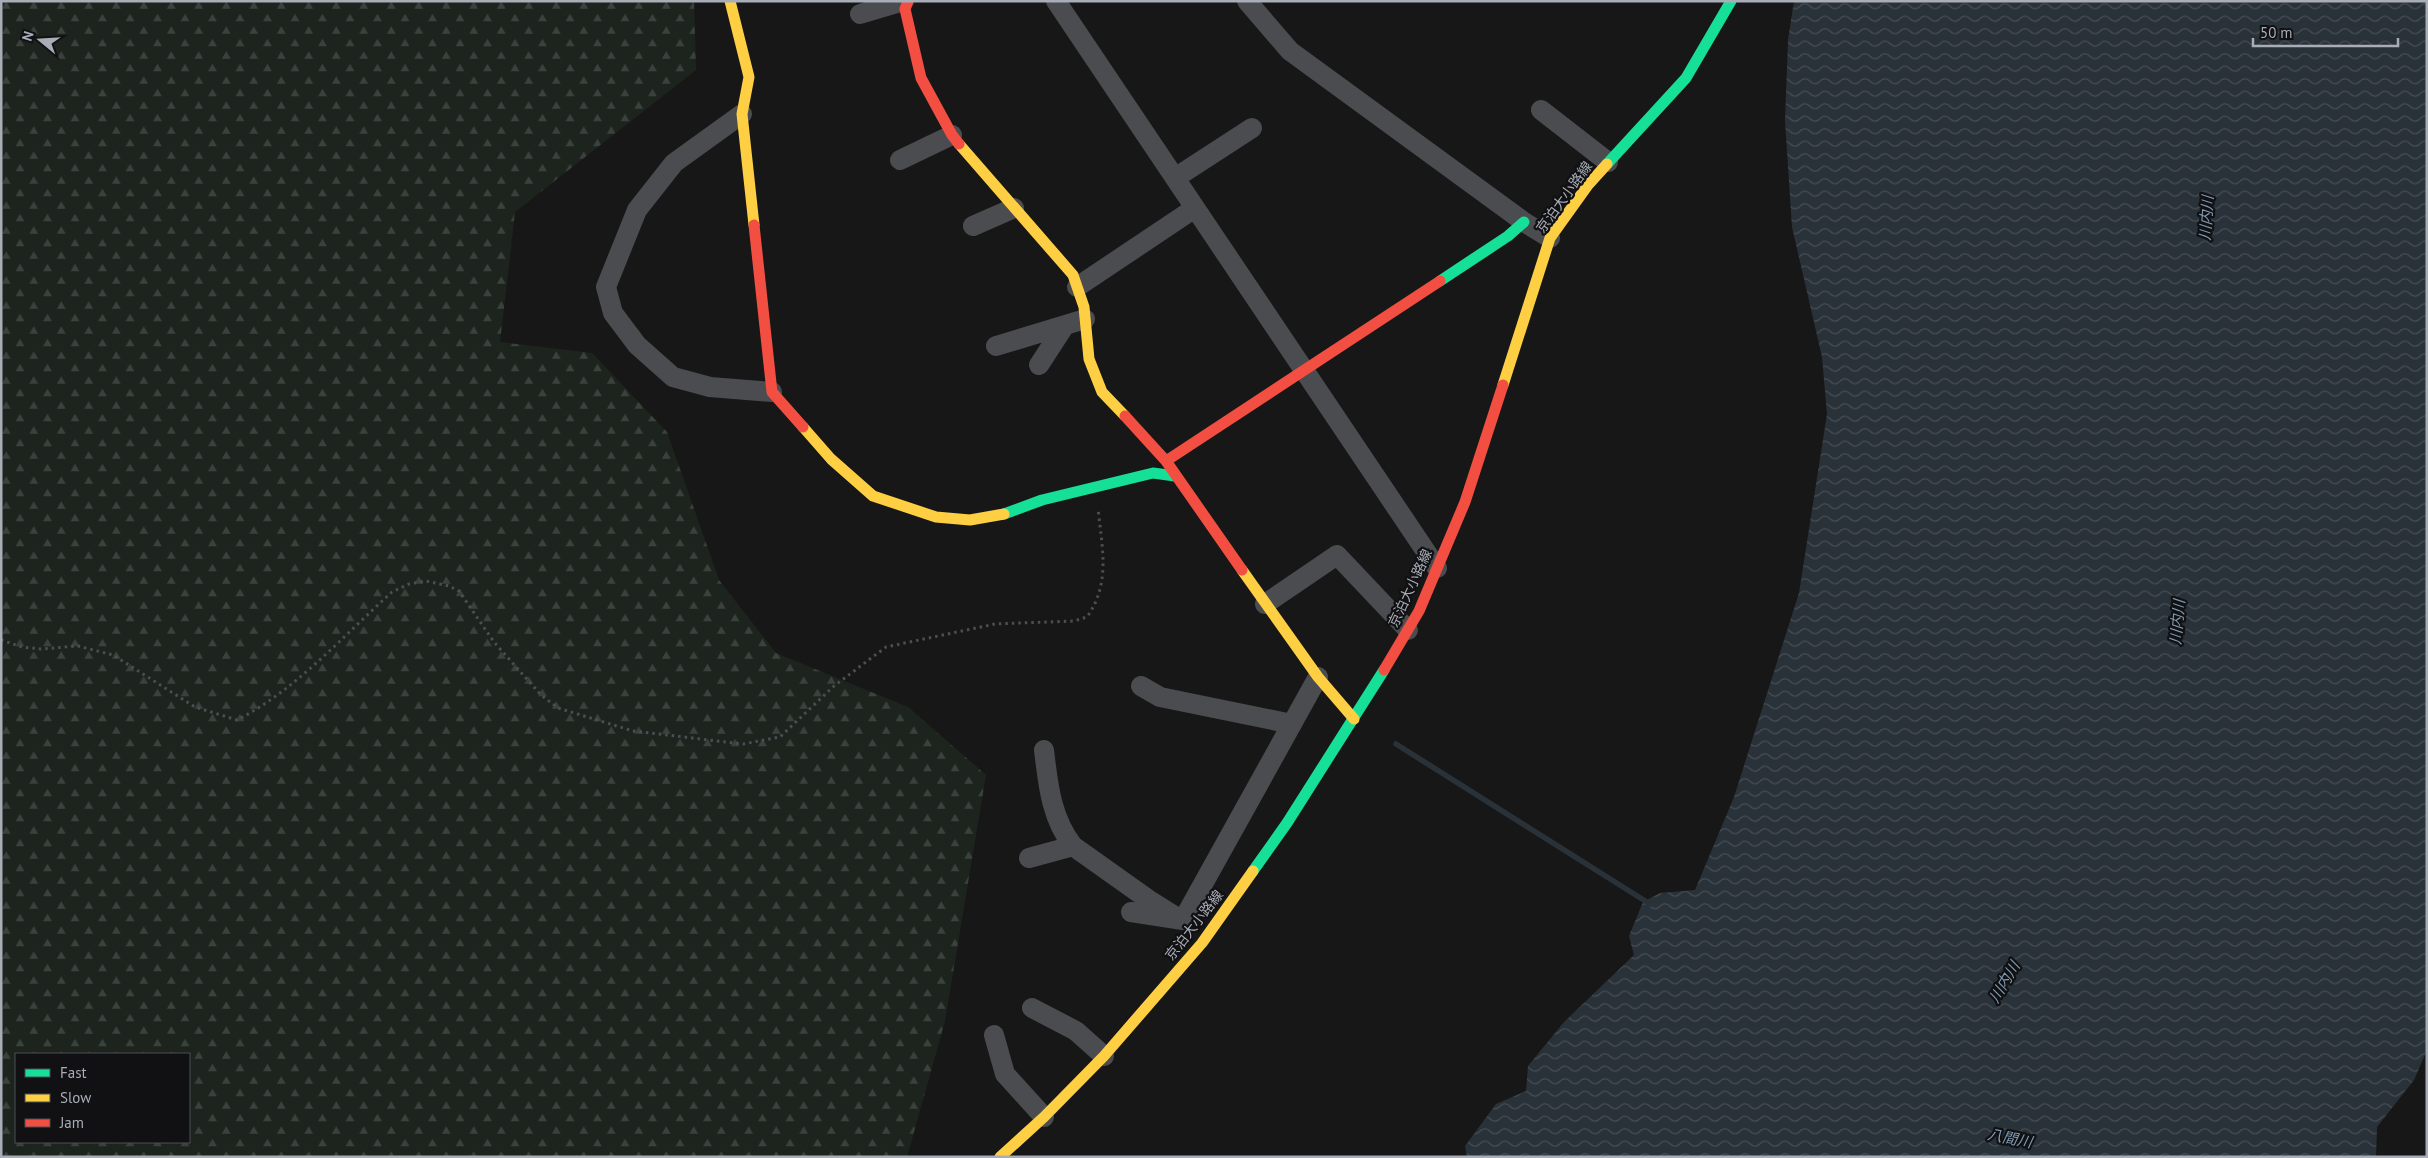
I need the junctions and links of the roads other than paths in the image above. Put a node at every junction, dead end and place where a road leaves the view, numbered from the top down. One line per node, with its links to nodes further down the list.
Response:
1 (730, 1): 8 (street)
2 (906, 1): 6 (street); 10 (street)
3 (1056, 1): 13 (street)
4 (1247, 1): 16 (street)
5 (1732, 1): 12 (street, 京泊大小路線)
6 (860, 14)
7 (1541, 110): 12 (street)
8 (742, 114): 25 (street); 25 (street)
9 (1252, 128): 13 (street)
10 (952, 134): 11 (street); 14 (street)
11 (900, 160)
12 (1608, 162): 18 (street, 京泊大小路線)
13 (1175, 178): 15 (street)
14 (1014, 208): 17 (street); 19 (street)
15 (1195, 208): 19 (street); 24 (street)
16 (1524, 222): 18 (street); 24 (street)
17 (973, 226)
18 (1550, 238): 28 (street, 京泊大小路線)
19 (1077, 287): 20 (street)
20 (1085, 319): 21 (street); 26 (street)
21 (1065, 325): 22 (street); 23 (street)
22 (996, 346)
23 (1039, 365)
24 (1304, 370): 26 (street); 28 (street)
25 (772, 392): 27 (street)
26 (1166, 461): 27 (street)
27 (1175, 476): 29 (street)
28 (1437, 568): 30 (street, 京泊大小路線)
29 (1266, 604): 30 (street); 31 (street)
30 (1408, 630): 33 (street, 京泊大小路線)
31 (1318, 677): 33 (street); 34 (street)
32 (1141, 686): 34 (street)
33 (1354, 720): 40 (street, 京泊大小路線)
34 (1292, 724): 39 (street)
35 (1044, 750): 36 (street)
36 (1073, 846): 37 (street); 39 (street)
37 (1029, 858)
38 (1131, 912): 39 (street)
39 (1183, 920): 40 (street)
40 (1208, 935): 43 (street, 京泊大小路線)
41 (1032, 1008): 43 (street)
42 (994, 1035): 44 (street)
43 (1104, 1056): 44 (street, 京泊大小路線)
44 (1044, 1116): 45 (street, 京泊大小路線)
45 (1000, 1157)

